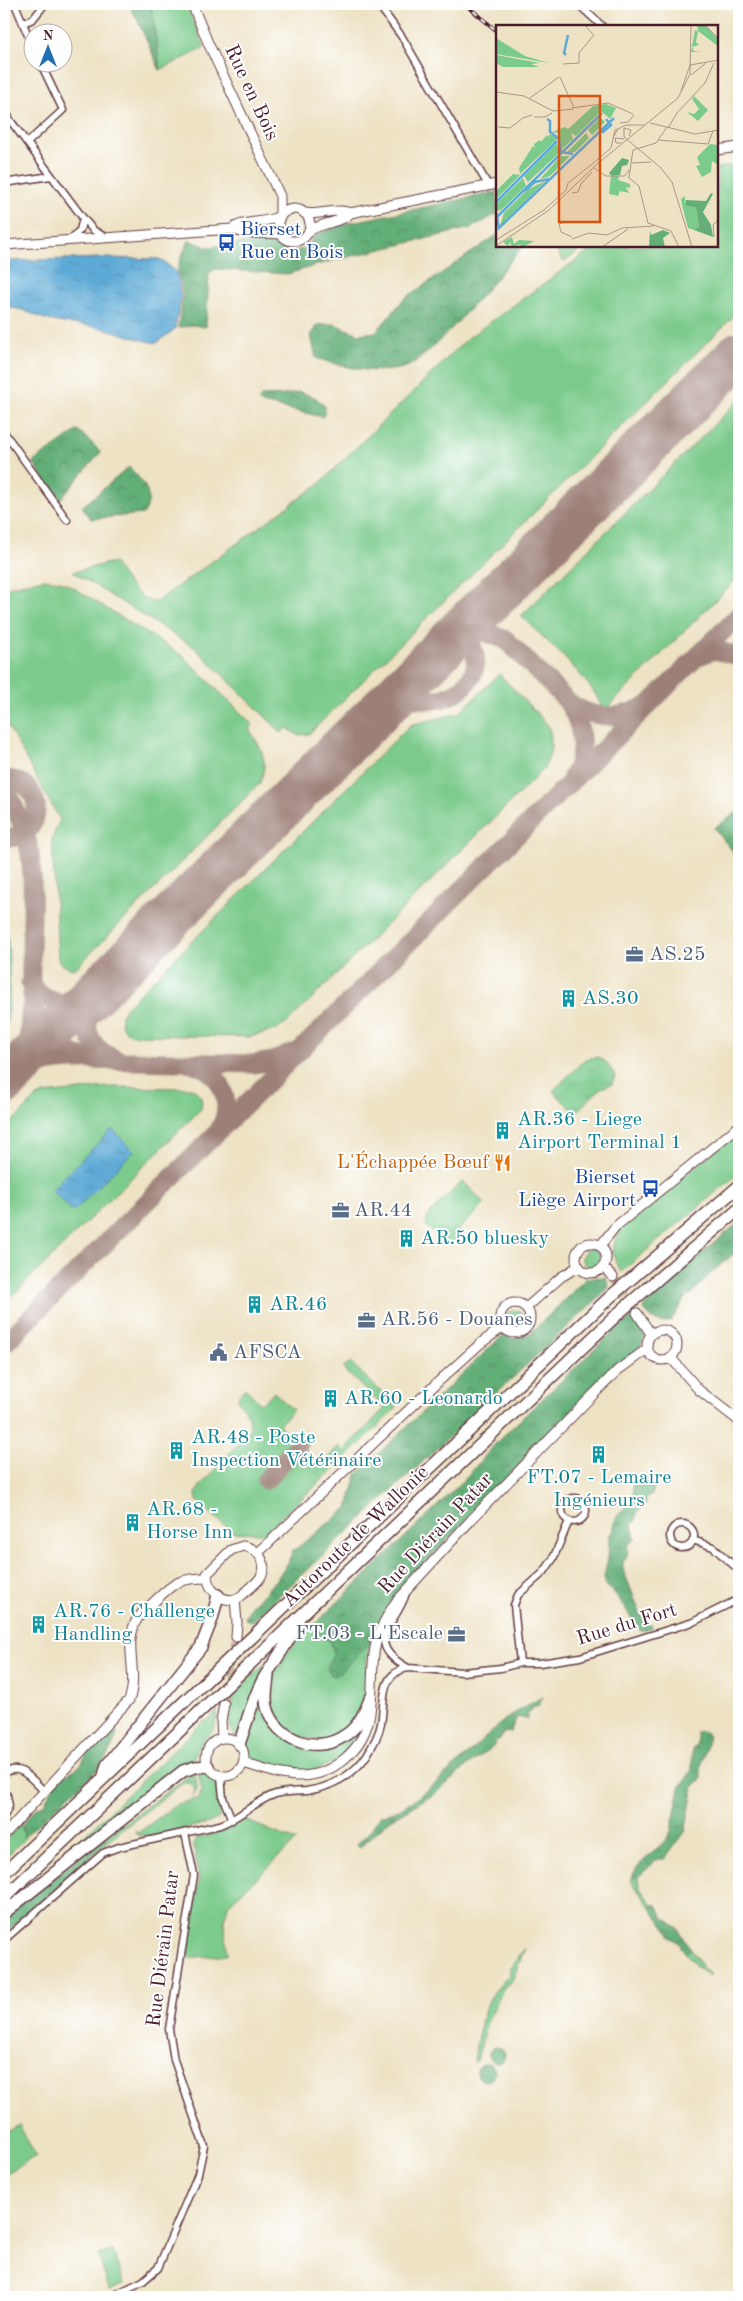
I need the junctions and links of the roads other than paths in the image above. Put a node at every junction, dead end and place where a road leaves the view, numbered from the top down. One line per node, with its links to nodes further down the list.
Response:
1 (15, 4): 6 (street)
2 (45, 4): 7 (street)
3 (192, 4): 17 (street, Rue en Bois)
4 (378, 4): 16 (street)
5 (578, 4): 8 (street)
6 (23, 22)
7 (26, 22)
8 (601, 25)
9 (45, 72): 11 (street)
10 (4, 107): 11 (street)
11 (27, 143): 14 (street)
12 (739, 147): 13 (street)
13 (718, 150)
14 (51, 176): 15 (street); 21 (street)
15 (4, 183)
16 (492, 185): 19 (street)
17 (280, 196): 18 (street, Rue en Bois); 20 (street, Rue en Bois)
18 (301, 211): 19 (street); 20 (street); 23 (street)
19 (350, 213): 23 (street)
20 (280, 216): 22 (street); 24 (street)
21 (83, 218): 25 (street); 26 (street)
22 (232, 229): 24 (street); 25 (street)
23 (308, 232): 24 (street)
24 (280, 234)
25 (106, 238): 26 (street)
26 (70, 240): 27 (street)
27 (4, 245)
28 (4, 432): 29 (street)
29 (68, 520)
30 (739, 1126): 33 (street)
31 (739, 1186): 68 (highway, Autoroute de Wallonie)
32 (739, 1209): 55 (highway, Autoroute de Wallonie)
33 (600, 1246): 34 (street); 35 (street)
34 (579, 1266): 35 (street); 37 (street)
35 (603, 1267): 36 (street)
36 (613, 1277)
37 (526, 1308): 39 (street); 39 (street)
38 (637, 1313): 40 (street)
39 (502, 1327): 48 (street)
40 (651, 1334): 41 (street); 43 (street)
41 (647, 1349): 42 (street); 44 (street, Rue Diérain Patar)
42 (653, 1357): 43 (street); 44 (street, Rue Diérain Patar)
43 (671, 1358): 45 (street)
44 (636, 1359): 51 (street, Rue Diérain Patar)
45 (739, 1421)
46 (569, 1522): 57 (street)
47 (693, 1540): 49 (street)
48 (258, 1553): 50 (street); 53 (street)
49 (739, 1570)
50 (207, 1578): 52 (street); 69 (street)
51 (406, 1589): 58 (street); 60 (street, Rue Diérain Patar)
52 (218, 1595): 53 (street); 68 (highway)
53 (235, 1600): 56 (street)
54 (739, 1600): 57 (street, Rue du Fort)
55 (299, 1618): 59 (highway); 76 (highway, Autoroute de Wallonie)
56 (236, 1636)
57 (520, 1663): 58 (street, Rue du Fort)
58 (408, 1668): 72 (street)
59 (268, 1673): 60 (highway); 63 (highway)
60 (370, 1699): 64 (street, Rue Diérain Patar)
61 (224, 1704): 62 (street)
62 (222, 1738): 63 (street); 65 (street)
63 (239, 1744): 64 (street)
64 (243, 1763): 67 (street)
65 (208, 1766): 67 (street); 77 (highway)
66 (4, 1774): 69 (street)
67 (221, 1776): 72 (street)
68 (103, 1779): 75 (highway, Autoroute de Wallonie)
69 (45, 1792): 74 (street)
70 (4, 1793): 71 (street)
71 (4, 1816)
72 (232, 1820): 73 (street)
73 (185, 1833): 78 (street); 79 (street, Rue Diérain Patar)
74 (4, 1835)
75 (4, 1874)
76 (4, 1898)
77 (4, 1913)
78 (4, 1940)
79 (109, 2297)

